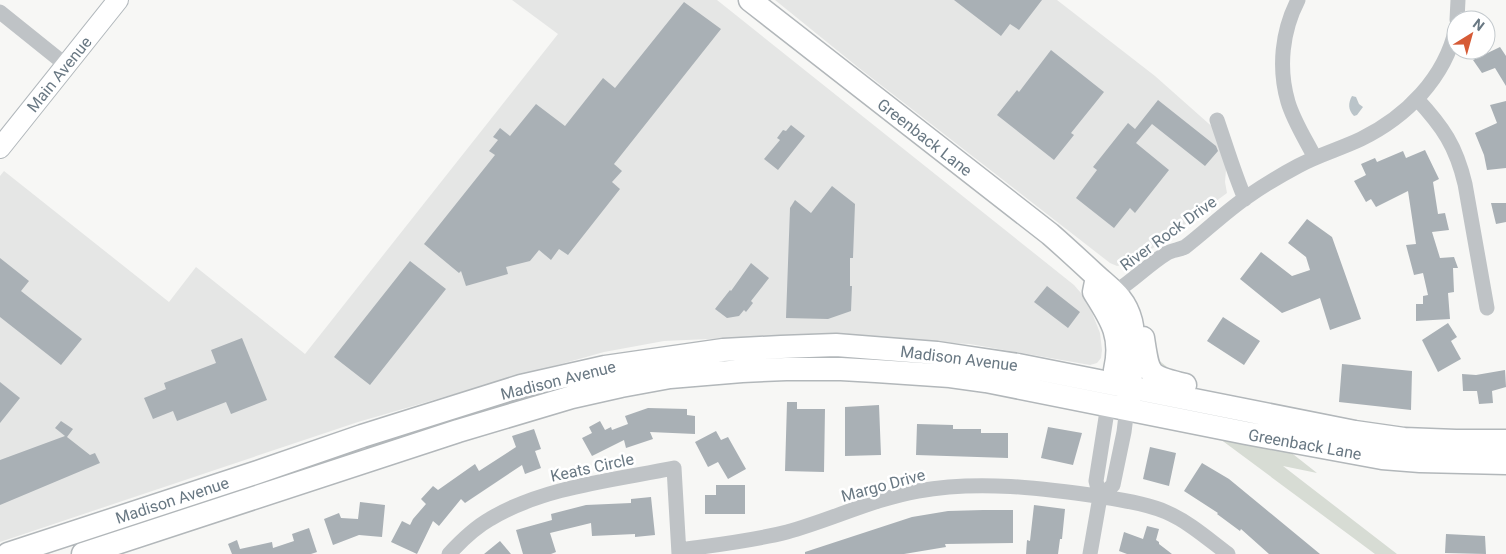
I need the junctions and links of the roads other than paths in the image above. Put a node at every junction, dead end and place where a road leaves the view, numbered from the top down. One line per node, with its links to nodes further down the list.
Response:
1 (118, 0): 6 (street, Main Avenue)
2 (750, 0): 12 (main road, Greenback Lane)
3 (1298, 0): 10 (street)
4 (0, 12): 6 (street)
5 (1446, 57): 7 (street, River Rock Drive)
6 (66, 65): 9 (street, Main Avenue)
7 (1417, 98): 10 (street, River Rock Drive); 13 (street)
8 (1217, 120): 11 (street)
9 (0, 148)
10 (1315, 158): 11 (street, River Rock Drive)
11 (1245, 199): 12 (street, River Rock Drive)
12 (1117, 305): 14 (main road, Greenback Lane); 15 (main road)
13 (1487, 308)
14 (1119, 396): 15 (main road, Greenback Lane); 17 (main road, Greenback Lane); 18 (street); 20 (main road, Madison Avenue); 21 (main road, Madison Avenue)
15 (1246, 411): 16 (main road, Greenback Lane)
16 (1506, 441)
17 (1506, 462)
18 (1100, 497): 19 (street, Margo Drive); 23 (street); 24 (street, Margo Drive)
19 (679, 552): 22 (street, Keats Circle)
20 (8, 554)
21 (83, 554)
22 (449, 554)
23 (1090, 554)
24 (1228, 554)

